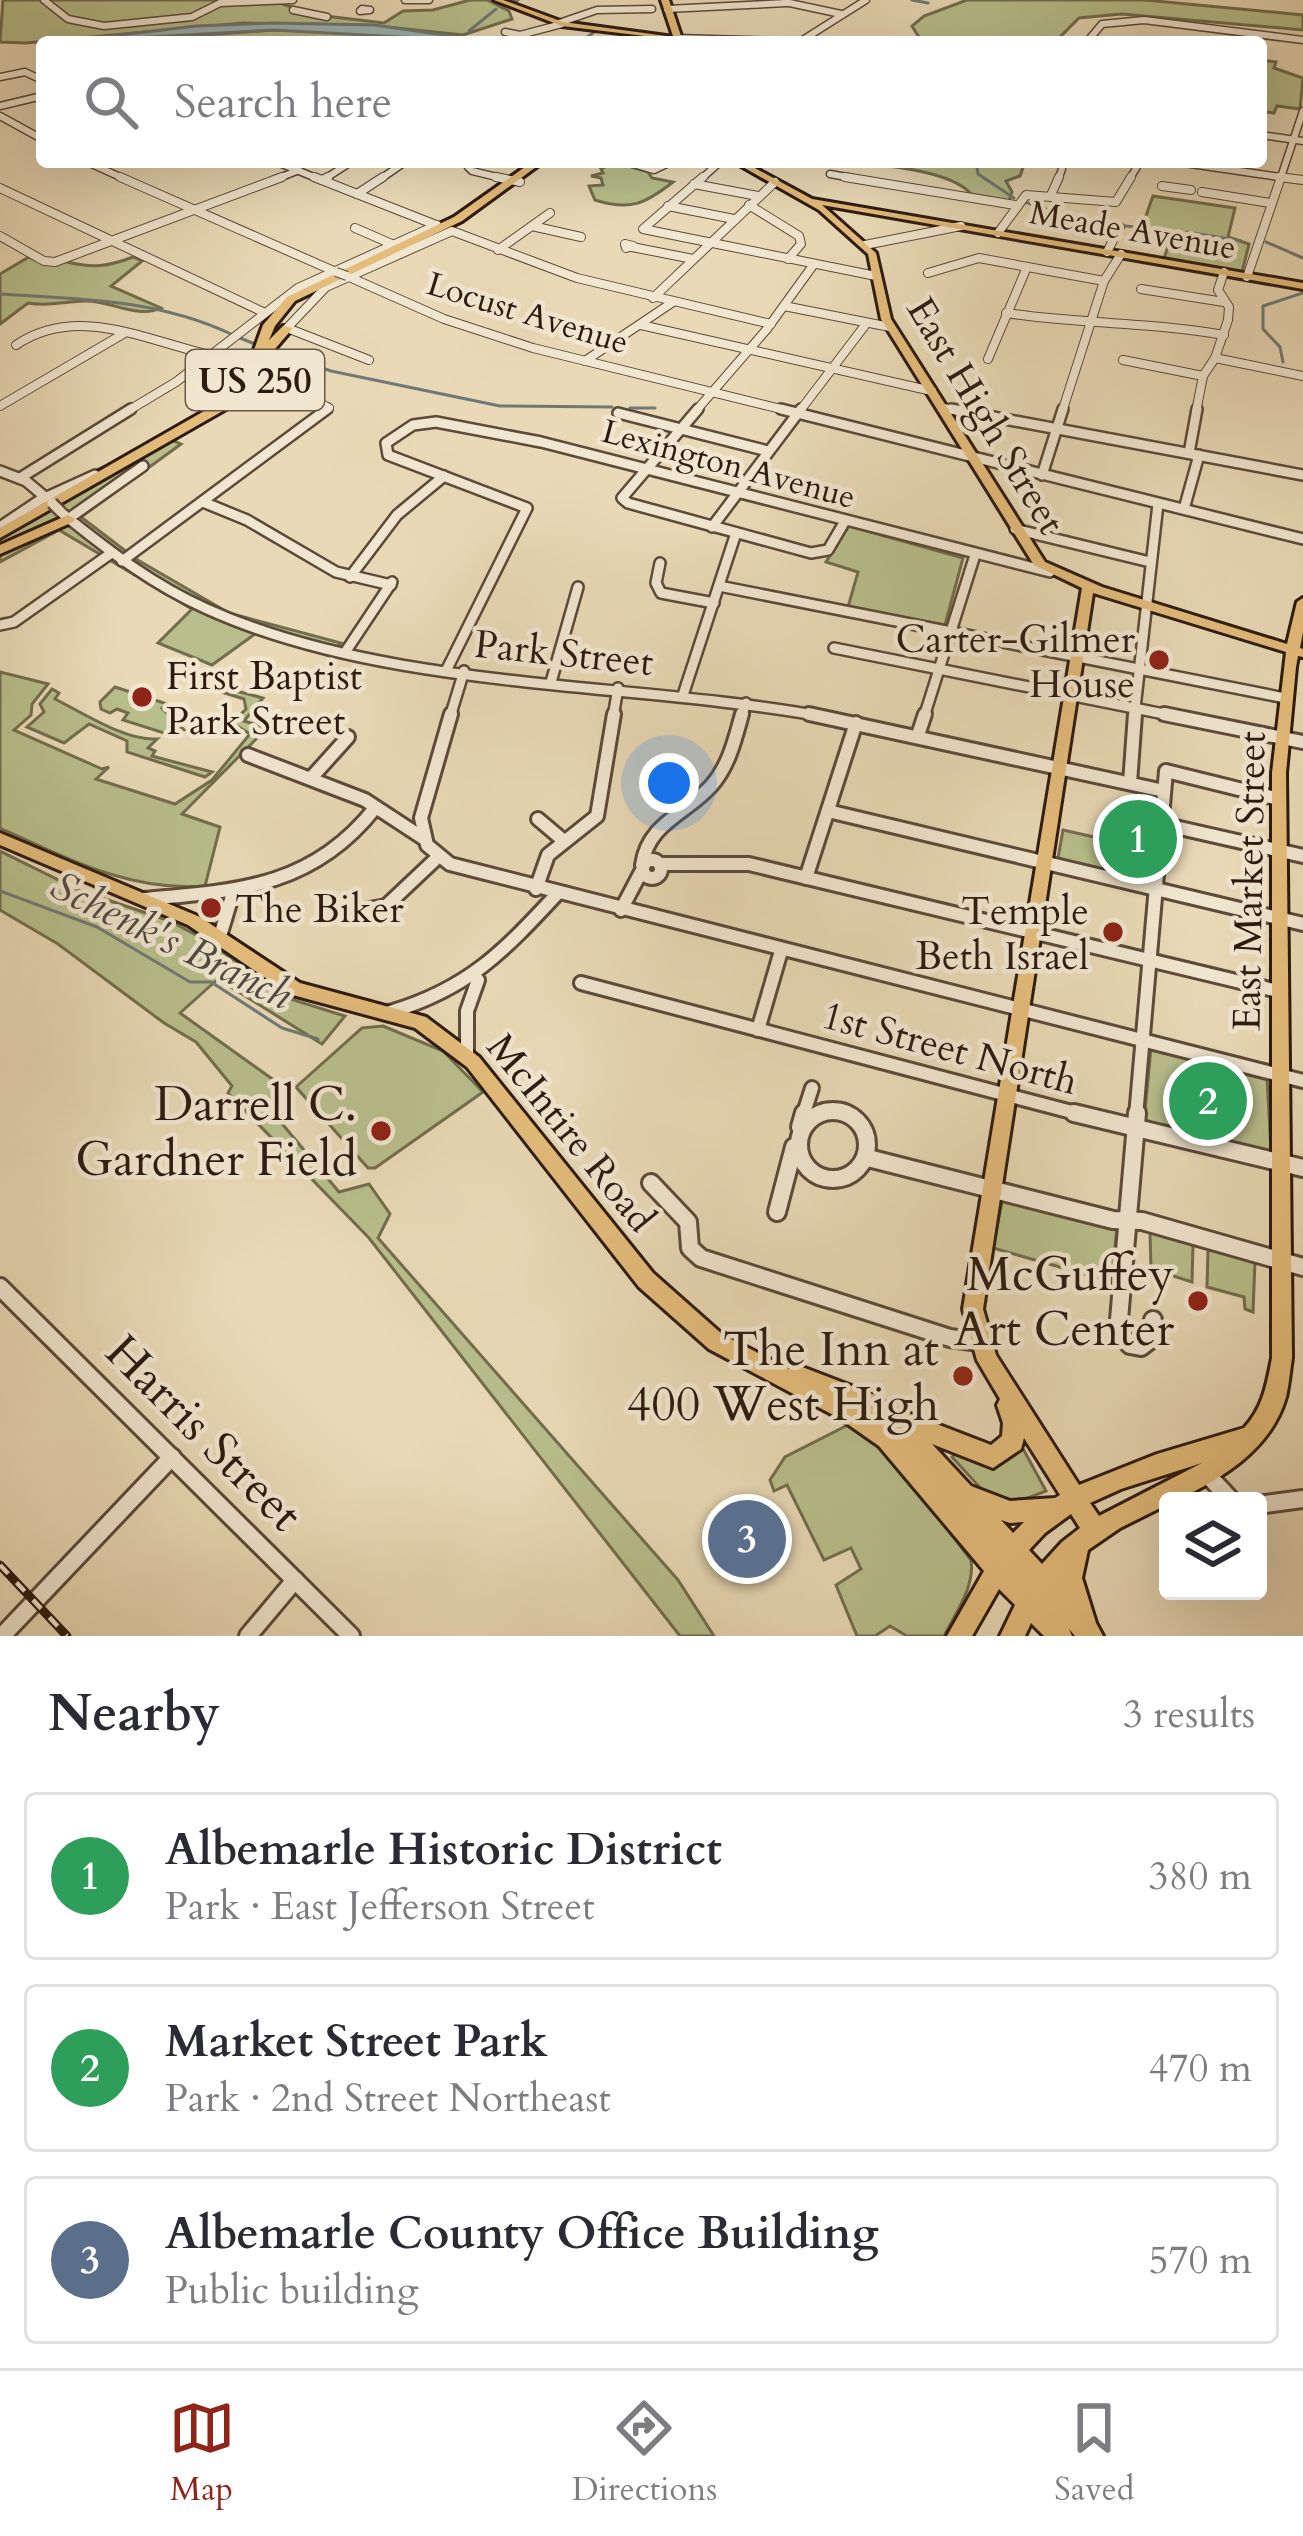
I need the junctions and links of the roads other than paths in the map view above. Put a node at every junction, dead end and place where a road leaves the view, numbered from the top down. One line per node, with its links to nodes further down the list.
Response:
1 (44, 0): 9 (street)
2 (379, 0): 11 (street)
3 (405, 0): 4 (street)
4 (429, 0)
5 (497, 0): 16 (main road)
6 (866, 0): 14 (street)
7 (291, 1): 9 (street)
8 (783, 1): 10 (street); 14 (street)
9 (222, 2)
10 (666, 6): 12 (highway); 19 (highway)
11 (363, 9)
12 (652, 9): 16 (street)
13 (293, 10): 15 (street)
14 (842, 14): 20 (street)
15 (327, 17)
16 (560, 23): 17 (street); 18 (main road)
17 (505, 32)
18 (647, 36)
19 (673, 36)
20 (811, 36)
21 (1092, 36): 22 (street)
22 (1303, 40)
23 (0, 66): 24 (street)
24 (13, 74): 25 (street); 26 (street)
25 (0, 77)
26 (36, 77)
27 (36, 98): 28 (street)
28 (0, 111): 31 (street)
29 (1303, 111): 34 (street)
30 (36, 129): 31 (street)
31 (26, 132): 32 (street)
32 (36, 136)
33 (1267, 136): 34 (street)
34 (1298, 140): 48 (street)
35 (102, 168): 65 (street, Locust Avenue)
36 (294, 168): 45 (street)
37 (341, 168): 49 (street)
38 (397, 168): 56 (street)
39 (471, 168): 51 (street)
40 (534, 168): 51 (highway, US 250)
41 (713, 168): 53 (street)
42 (749, 168): 52 (main road)
43 (1136, 168): 57 (street)
44 (1227, 168): 48 (street)
45 (299, 170): 49 (street); 65 (street)
46 (1062, 170): 57 (street)
47 (830, 174): 63 (street)
48 (1278, 177): 50 (street); 60 (street)
49 (322, 180): 56 (street)
50 (1303, 180)
51 (517, 181): 61 (highway, US 250)
52 (775, 182): 58 (street); 59 (main road)
53 (694, 184): 58 (street); 64 (street)
54 (1162, 186): 60 (street)
55 (0, 188): 77 (street)
56 (357, 194): 68 (street)
57 (1052, 195): 63 (street)
58 (758, 196): 62 (street)
59 (812, 202): 70 (main road, Meade Avenue); 80 (main road)
60 (1270, 203): 94 (street)
61 (485, 205): 68 (highway); 73 (highway); 104 (highway, US 250); 114 (highway, US 250)
62 (749, 205): 67 (street); 86 (street)
63 (1015, 205): 74 (street)
64 (668, 206): 67 (street); 78 (street)
65 (195, 209): 77 (street); 89 (street, Locust Avenue)
66 (550, 213): 69 (street)
67 (734, 219): 78 (street)
68 (437, 225): 79 (street)
69 (532, 226): 75 (street); 82 (street)
70 (962, 226): 74 (main road, Meade Avenue); 80 (street)
71 (1120, 227): 83 (street)
72 (355, 228): 79 (street)
73 (452, 231): 82 (street); 93 (street)
74 (998, 233): 83 (main road, Meade Avenue)
75 (581, 237)
76 (3, 239): 77 (street)
77 (111, 242): 104 (street)
78 (709, 243): 85 (street); 86 (street)
79 (394, 244): 89 (street)
80 (865, 245): 92 (main road, East High Street)
81 (632, 247): 85 (street)
82 (499, 250): 98 (street)
83 (1107, 252): 84 (main road, Meade Avenue)
84 (1120, 254): 90 (main road, Meade Avenue); 95 (street)
85 (693, 259): 98 (street)
86 (788, 259): 87 (street)
87 (814, 264): 92 (street); 102 (street)
88 (1027, 267): 91 (street); 95 (street); 103 (street)
89 (336, 271): 93 (street, Locust Avenue, bridge); 99 (street)
90 (1223, 272): 94 (main road, Meade Avenue); 101 (street)
91 (928, 273)
92 (876, 276): 109 (main road, East High Street)
93 (348, 277): 110 (street); 121 (street, Locust Avenue)
94 (1247, 277): 96 (main road, Meade Avenue)
95 (1104, 280): 108 (street)
96 (1303, 286)
97 (1141, 289): 101 (street)
98 (653, 298): 100 (street)
99 (278, 301): 104 (highway)
100 (673, 302): 105 (street); 107 (street)
101 (1224, 302): 112 (street)
102 (784, 306): 105 (street); 106 (street)
103 (1006, 313): 108 (street); 118 (street)
104 (266, 319): 116 (street); 135 (highway, US 250)
105 (771, 324): 115 (street)
106 (866, 324): 109 (street); 122 (street)
107 (641, 325): 115 (street); 121 (street)
108 (1089, 326): 112 (street); 133 (street)
109 (890, 327): 126 (main road, East High Street)
110 (287, 328): 114 (highway); 120 (street)
111 (123, 334): 113 (street); 116 (street); 128 (street)
112 (1224, 335): 117 (street)
113 (16, 345)
114 (270, 347): 134 (highway, US 250)
115 (749, 350): 122 (street); 127 (street)
116 (210, 355): 146 (street)
117 (1215, 358): 123 (street); 124 (street)
118 (988, 359)
119 (1123, 359): 123 (street)
120 (369, 360)
121 (585, 361): 127 (street, Locust Avenue)
122 (834, 368): 126 (street); 130 (street)
123 (1203, 376): 137 (street)
124 (1303, 376)
125 (295, 389): 148 (street)
126 (932, 391): 129 (main road, East High Street)
127 (712, 392): 130 (street, Locust Avenue); 132 (street)
128 (0, 406)
129 (943, 408): 133 (street); 138 (main road, East High Street)
130 (799, 412): 136 (street); 138 (street, Locust Avenue)
131 (618, 413): 132 (street)
132 (681, 429): 136 (street); 140 (street)
133 (1055, 429): 137 (street); 143 (street)
134 (179, 440): 139 (highway); 156 (highway, US 250)
135 (160, 445): 142 (highway); 156 (highway, US 250)
136 (768, 451): 147 (street)
137 (1194, 454): 144 (street); 151 (street)
138 (972, 455): 143 (street, Locust Avenue); 154 (main road, East High Street)
139 (143, 466): 150 (street)
140 (647, 469): 145 (street, Lexington Avenue); 147 (street, Lexington Avenue); 153 (street)
141 (0, 471): 146 (street, Park Street)
142 (95, 475): 150 (street)
143 (1042, 475): 149 (street, Locust Avenue)
144 (1303, 475)
145 (444, 476): 163 (street); 177 (street)
146 (20, 478): 150 (street, Park Street)
147 (738, 493): 152 (street, Lexington Avenue); 153 (street)
148 (203, 502): 159 (street); 163 (street)
149 (1158, 503): 151 (street, Locust Avenue); 160 (street)
150 (57, 508): 156 (highway); 156 (street); 159 (street, Park Street)
151 (1184, 509): 157 (street, Locust Avenue)
152 (845, 521): 155 (street); 158 (street, Lexington Avenue)
153 (712, 527): 155 (street)
154 (1015, 529): 160 (street); 162 (main road, East High Street)
155 (736, 533): 164 (street)
156 (0, 538)
157 (1303, 539)
158 (975, 555): 162 (street, Lexington Avenue); 171 (street)
159 (116, 557): 170 (street); 174 (street, Park Street)
160 (1150, 562): 167 (street)
161 (660, 563): 169 (street)
162 (1050, 572): 165 (main road, East High Street)
163 (350, 577): 174 (street)
164 (719, 586): 169 (street); 171 (street)
165 (1088, 586): 167 (main road, East High Street); 175 (main road)
166 (578, 587): 180 (street)
167 (1144, 601): 173 (main road, East High Street); 176 (street)
168 (1303, 602): 173 (main road, East Market Street)
169 (714, 603): 182 (street)
170 (0, 626)
171 (952, 630): 175 (street); 178 (street)
172 (834, 647): 178 (street)
173 (1298, 647): 184 (main road, East Market Street)
174 (346, 651): 177 (street, Park Street)
175 (1077, 655): 176 (street); 183 (main road)
176 (1138, 667): 184 (street); 186 (street)
177 (447, 669): 179 (street, Park Street)
178 (940, 669): 183 (street); 188 (street)
179 (464, 671): 180 (street, Park Street); 203 (street)
180 (551, 682): 181 (street, Park Street)
181 (618, 688): 182 (street, Park Street); 204 (street)
182 (683, 695): 185 (street, Park Street)
183 (1070, 695): 186 (street); 193 (main road)
184 (1285, 698): 190 (main road, East Market Street)
185 (746, 703): 187 (street, Park Street); 209 (street)
186 (1135, 708): 190 (street); 195 (street)
187 (856, 723): 188 (street, Park Street); 199 (street)
188 (918, 735): 193 (street, Park Street)
189 (348, 737): 194 (street)
190 (1281, 737): 191 (street); 197 (main road, East Market Street)
191 (1303, 742)
192 (248, 755): 194 (street)
193 (1058, 766): 195 (street, Park Street); 208 (main road)
194 (312, 777): 198 (street)
195 (1130, 783): 196 (street, Park Street)
196 (1164, 791): 197 (street); 201 (street)
197 (1279, 799): 205 (main road, East Market Street)
198 (375, 808): 203 (street); 213 (street)
199 (828, 812): 208 (street); 210 (street)
200 (538, 819): 204 (street)
201 (1162, 824): 205 (street); 212 (street)
202 (0, 839): 215 (main road, McIntire Road)
203 (424, 839): 207 (street)
204 (564, 841): 211 (street)
205 (1279, 850): 206 (street); 218 (main road, East Market Street)
206 (1303, 856)
207 (438, 857): 211 (street); 217 (street)
208 (1044, 864): 212 (street); 220 (main road)
209 (652, 869): 210 (street); 216 (street)
210 (806, 878): 220 (street)
211 (536, 889): 214 (street)
212 (1154, 890): 218 (street); 223 (street)
213 (233, 892): 215 (street); 221 (street)
214 (556, 894): 216 (street); 224 (street)
215 (144, 899): 221 (main road, McIntire Road)
216 (623, 905): 222 (street)
217 (353, 913)
218 (1277, 919): 219 (street); 226 (main road, East Market Street)
219 (1303, 925)
220 (1032, 934): 223 (street); 227 (main road)
221 (220, 936): 228 (main road, McIntire Road)
222 (781, 951): 227 (street); 229 (street)
223 (1149, 962): 226 (street); 230 (street)
224 (484, 972): 228 (street); 231 (street)
225 (581, 983): 229 (street, 1st Street North)
226 (1278, 992): 232 (main road, East Market Street)
227 (1019, 1010): 230 (street); 235 (main road)
228 (390, 1012): 231 (main road, McIntire Road)
229 (758, 1030): 235 (street, 1st Street North)
230 (1142, 1042): 232 (street); 236 (street)
231 (467, 1054): 250 (main road, McIntire Road)
232 (1278, 1075): 233 (street); 239 (main road, East Market Street)
233 (1303, 1082)
234 (812, 1088): 237 (street)
235 (1004, 1096): 236 (street, 1st Street North); 242 (main road)
236 (1136, 1130): 239 (street, 1st Street North); 244 (street)
237 (798, 1134): 238 (street); 238 (street); 243 (street)
238 (868, 1158): 242 (street)
239 (1280, 1162): 240 (street, 1st Street North); 245 (main road, East Market Street)
240 (1303, 1168)
241 (652, 1183): 248 (street)
242 (991, 1188): 244 (street); 248 (main road)
243 (777, 1212)
244 (1128, 1221): 245 (street); 247 (street)
245 (1292, 1264): 252 (main road, East Market Street)
246 (0, 1287): 251 (street, Harris Street)
247 (1153, 1320)
248 (980, 1342): 249 (main road)
249 (999, 1378): 250 (main road); 256 (main road)
250 (866, 1409): 253 (main road, McIntire Road); 259 (main road, McIntire Road)
251 (172, 1457): 260 (street, Harris Street); 262 (street)
252 (1200, 1464): 254 (street); 256 (main road); 258 (main road)
253 (953, 1483): 256 (main road); 259 (main road, McIntire Road)
254 (1224, 1492)
255 (1303, 1499): 257 (street)
256 (1064, 1502): 258 (main road); 259 (main road)
257 (1267, 1504)
258 (1087, 1536): 261 (main road); 268 (main road)
259 (1004, 1560): 261 (main road); 265 (main road)
260 (295, 1580): 263 (street); 264 (street, Harris Street)
261 (1035, 1594): 266 (main road); 267 (main road); 268 (main road)
262 (2, 1636)
263 (248, 1636)
264 (351, 1636)
265 (959, 1636)
266 (1012, 1636)
267 (1060, 1636)
268 (1092, 1636)

